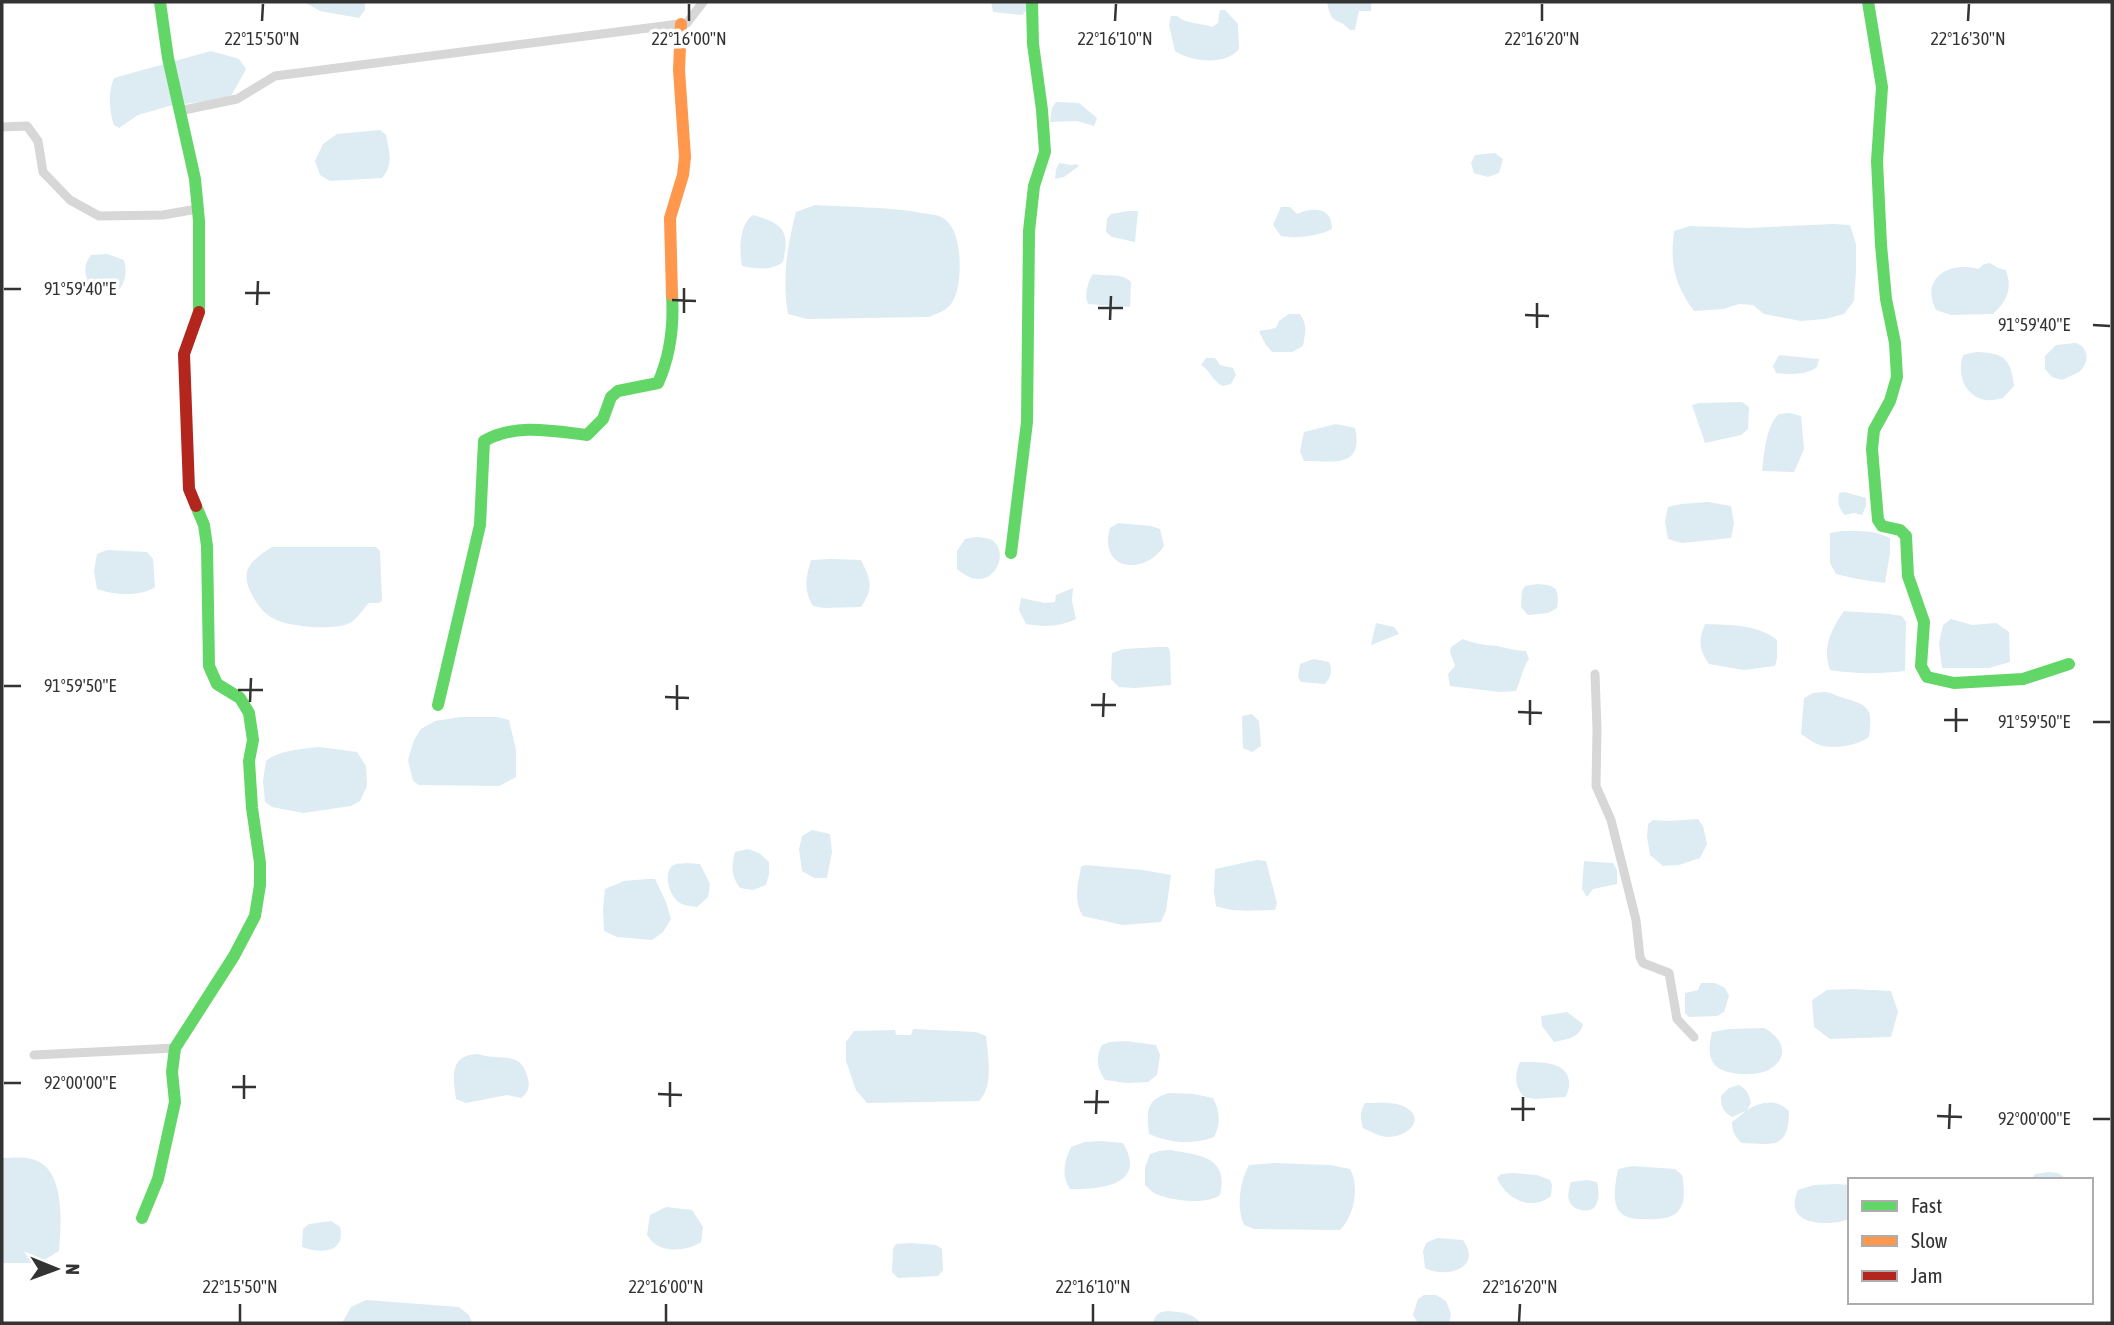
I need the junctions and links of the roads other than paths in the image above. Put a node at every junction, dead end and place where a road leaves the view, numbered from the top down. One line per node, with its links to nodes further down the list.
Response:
1 (159, 2): 6 (street)
2 (703, 2): 5 (street)
3 (1032, 2): 9 (street)
4 (1868, 2): 10 (street)
5 (681, 23): 6 (street); 12 (street)
6 (178, 111): 8 (street)
7 (2, 127): 8 (street)
8 (197, 209): 14 (street)
9 (1011, 553)
10 (2069, 664)
11 (1595, 674): 13 (street)
12 (438, 705)
13 (1694, 1037)
14 (175, 1048): 15 (street); 16 (street)
15 (34, 1055)
16 (142, 1218)

